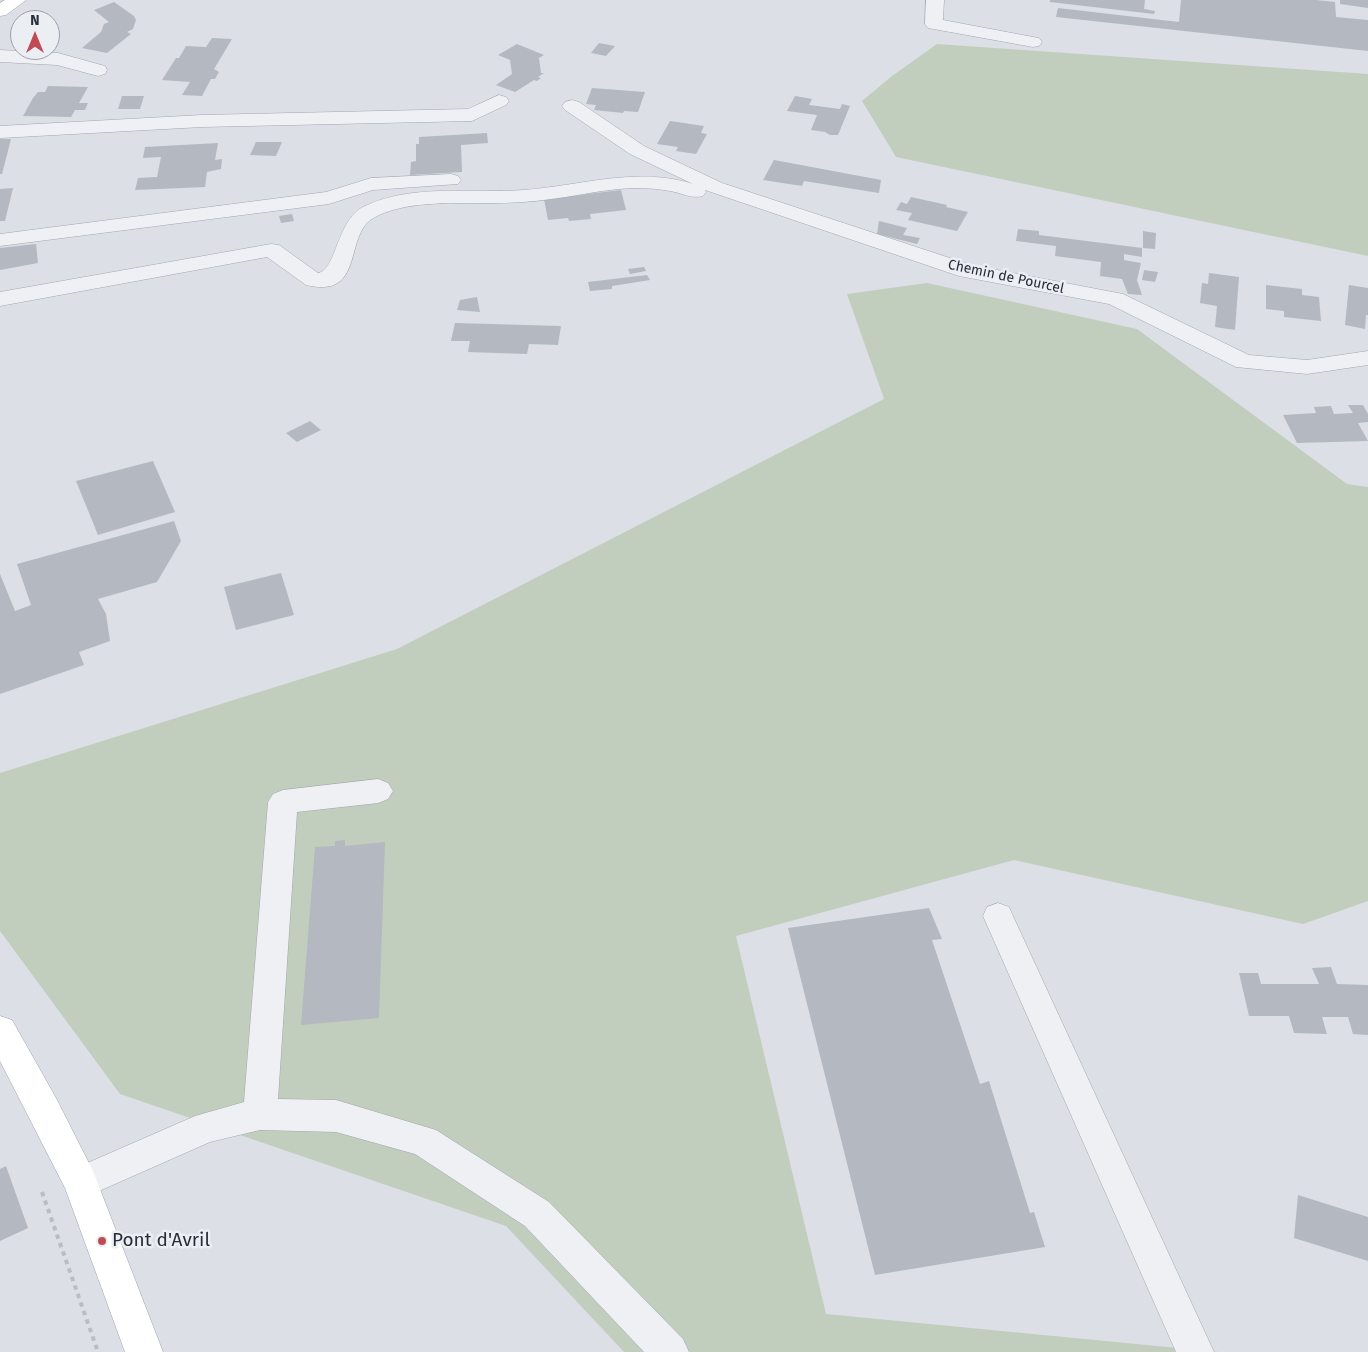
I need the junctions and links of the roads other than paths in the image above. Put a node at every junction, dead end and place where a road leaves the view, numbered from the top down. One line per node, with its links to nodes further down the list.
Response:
1 (17, 0): 3 (main road)
2 (935, 0): 4 (street)
3 (0, 11)
4 (1034, 42)
5 (0, 56): 6 (street)
6 (98, 70)
7 (499, 101): 9 (street)
8 (572, 106): 14 (street, Chemin de Pourcel)
9 (0, 132)
10 (488, 178): 12 (street)
11 (715, 202): 13 (street)
12 (0, 240)
13 (0, 299)
14 (1368, 358)
15 (378, 791): 18 (street)
16 (998, 916): 22 (street)
17 (0, 1030): 19 (main road)
18 (260, 1114): 19 (street); 21 (street)
19 (81, 1183): 20 (main road)
20 (144, 1352)
21 (670, 1352)
22 (1195, 1352)

